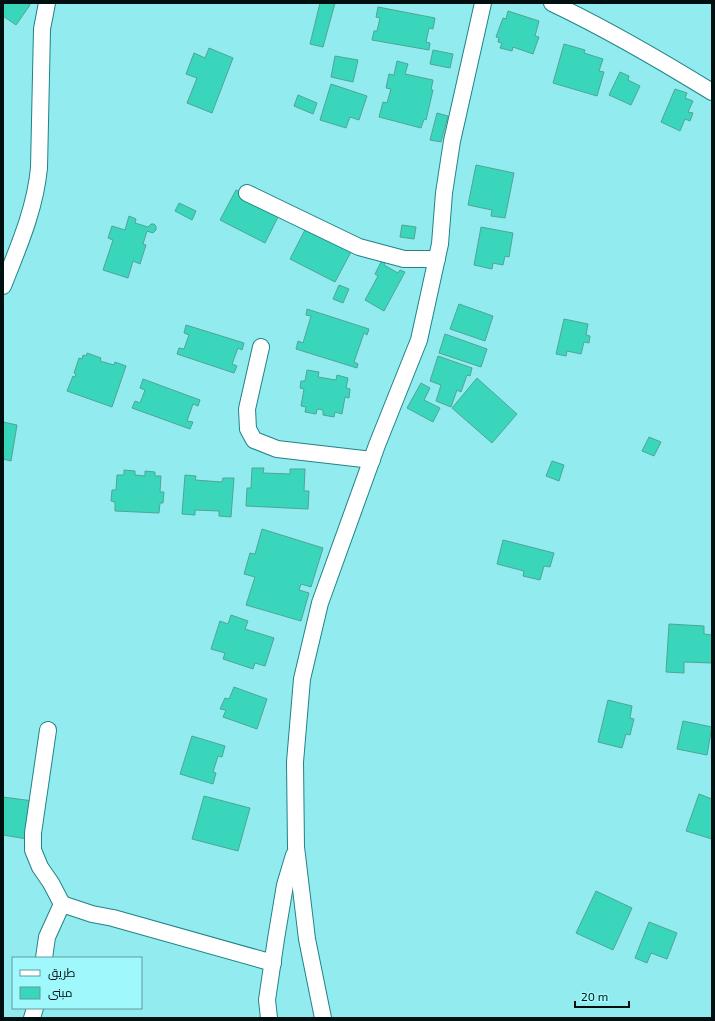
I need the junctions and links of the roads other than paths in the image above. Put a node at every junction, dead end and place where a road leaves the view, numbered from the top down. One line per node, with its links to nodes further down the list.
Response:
1 (47, 3): 7 (street)
2 (483, 3): 6 (street)
3 (552, 3): 4 (street)
4 (712, 92)
5 (246, 193): 6 (street)
6 (437, 259): 9 (street)
7 (3, 286)
8 (261, 347): 9 (street)
9 (372, 460): 11 (street)
10 (48, 730): 12 (street)
11 (296, 847): 14 (street); 16 (street)
12 (62, 904): 13 (street); 14 (street)
13 (44, 957)
14 (273, 963): 15 (street)
15 (269, 1018)
16 (323, 1018)

